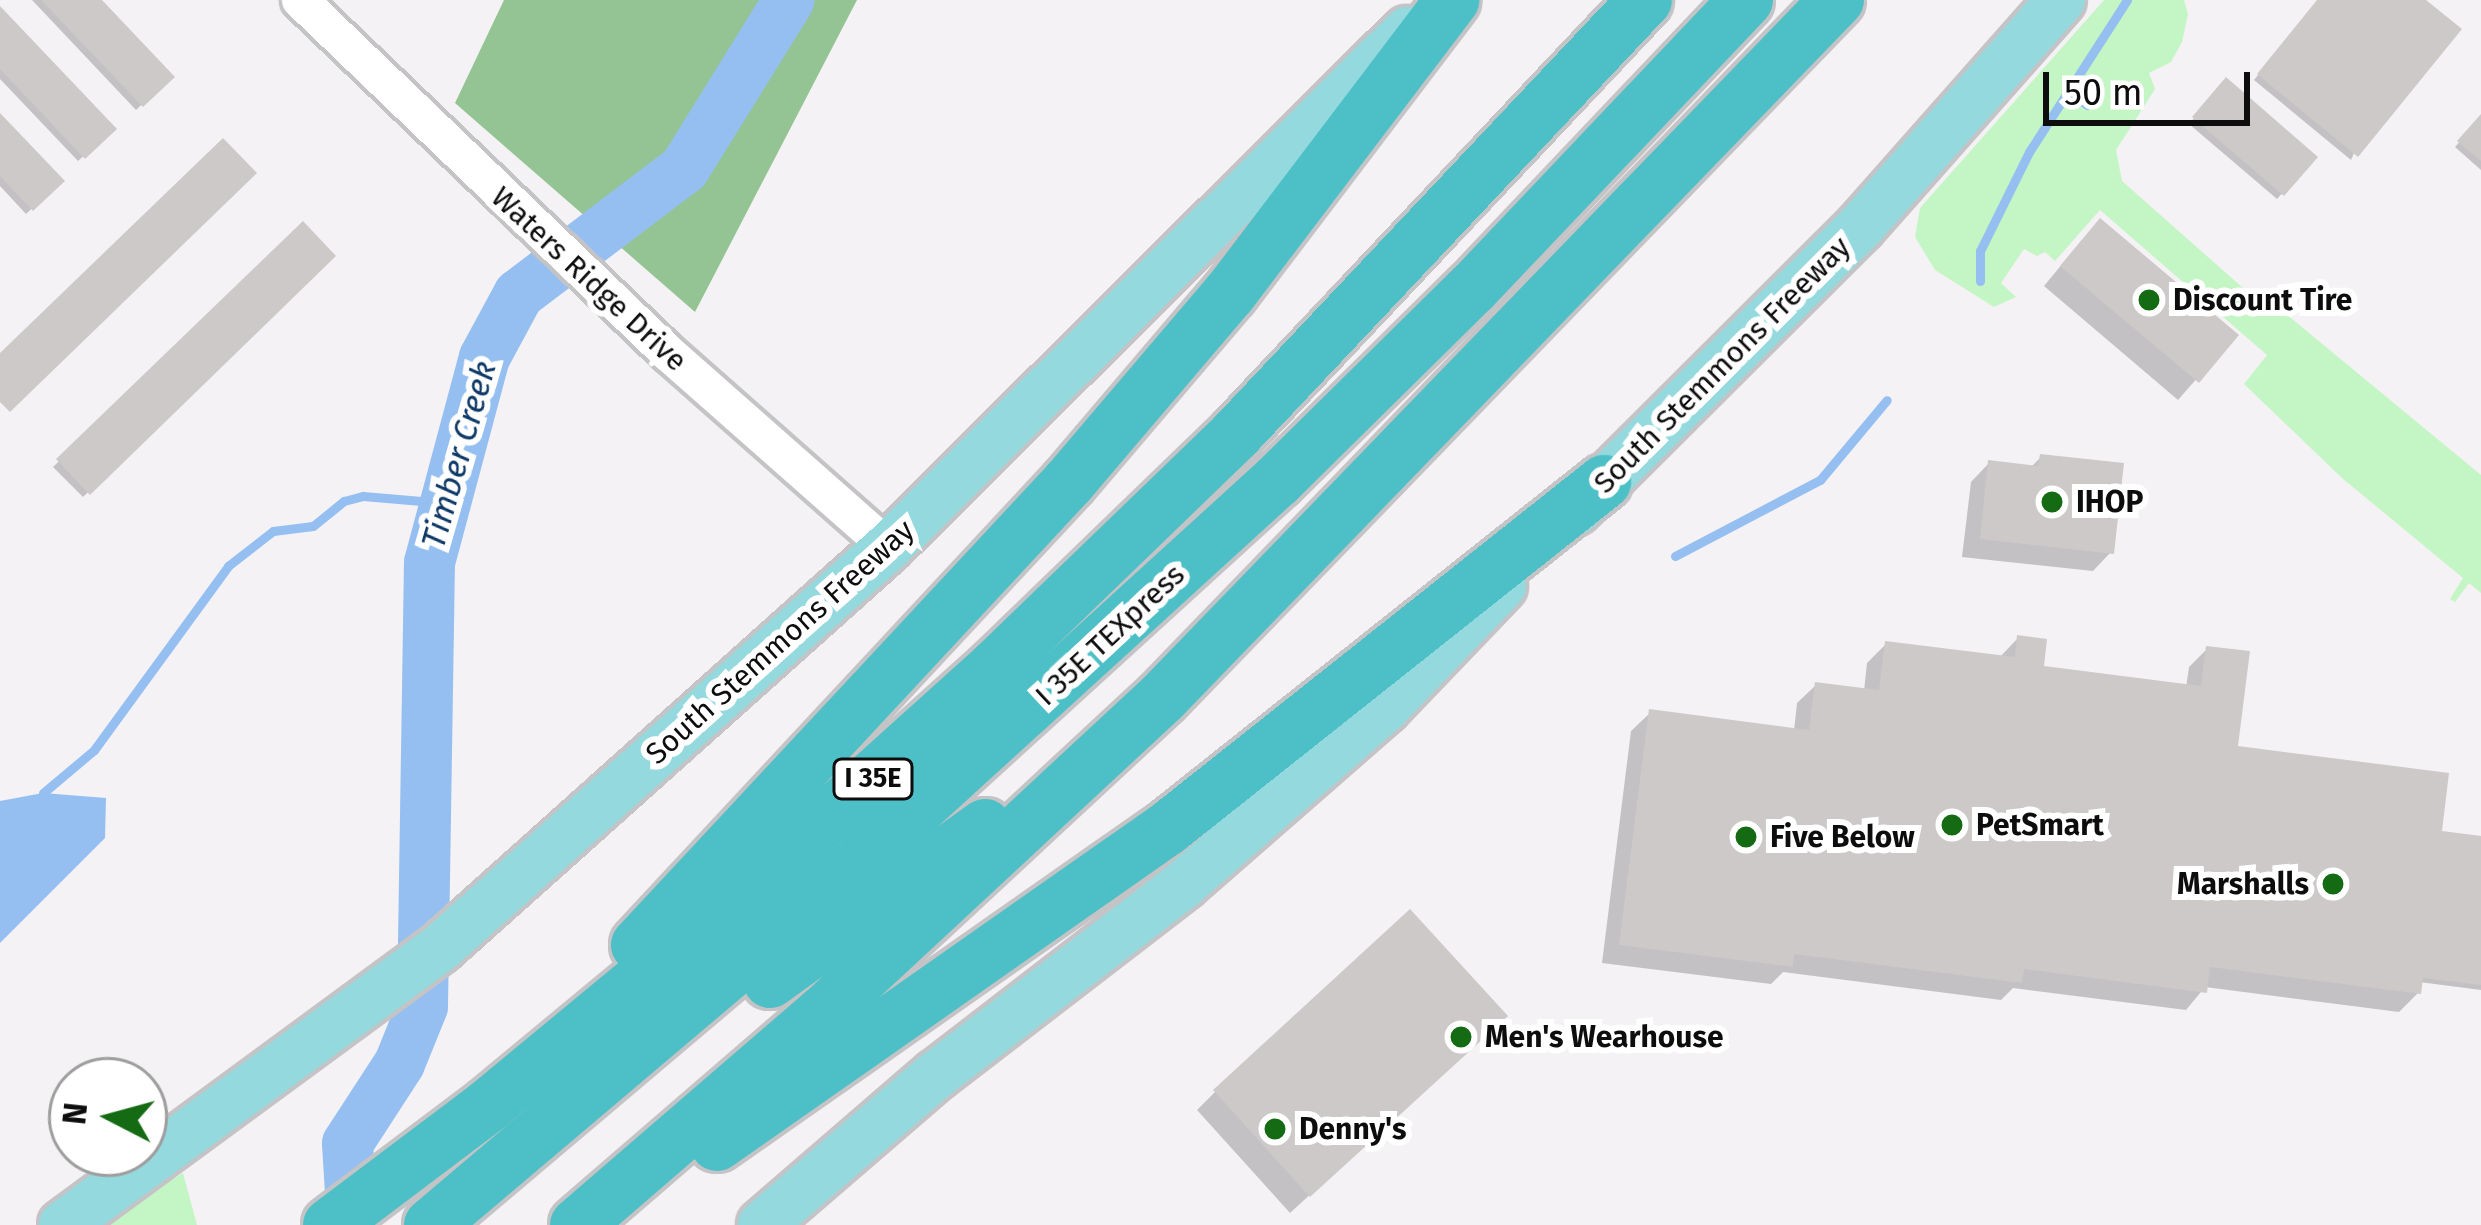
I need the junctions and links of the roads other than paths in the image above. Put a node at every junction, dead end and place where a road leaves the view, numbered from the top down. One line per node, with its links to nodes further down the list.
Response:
1 (300, 0): 10 (street, Waters Ridge Drive)
2 (1449, 0): 10 (main road, South Stemmons Freeway); 12 (highway)
3 (1646, 0): 8 (highway, I 35E)
4 (1700, 0): 8 (highway)
5 (1746, 0): 15 (highway, I 35E TEXpress)
6 (1838, 0): 11 (highway)
7 (2061, 0): 9 (main road, South Stemmons Freeway)
8 (1238, 433): 12 (highway, I 35E)
9 (1604, 482): 17 (highway); 18 (main road, South Stemmons Freeway)
10 (888, 547): 13 (main road, South Stemmons Freeway)
11 (1162, 698): 15 (highway); 16 (highway)
12 (489, 1105): 14 (highway, I 35E)
13 (63, 1225)
14 (330, 1225)
15 (432, 1225)
16 (577, 1225)
17 (602, 1225)
18 (762, 1225)

